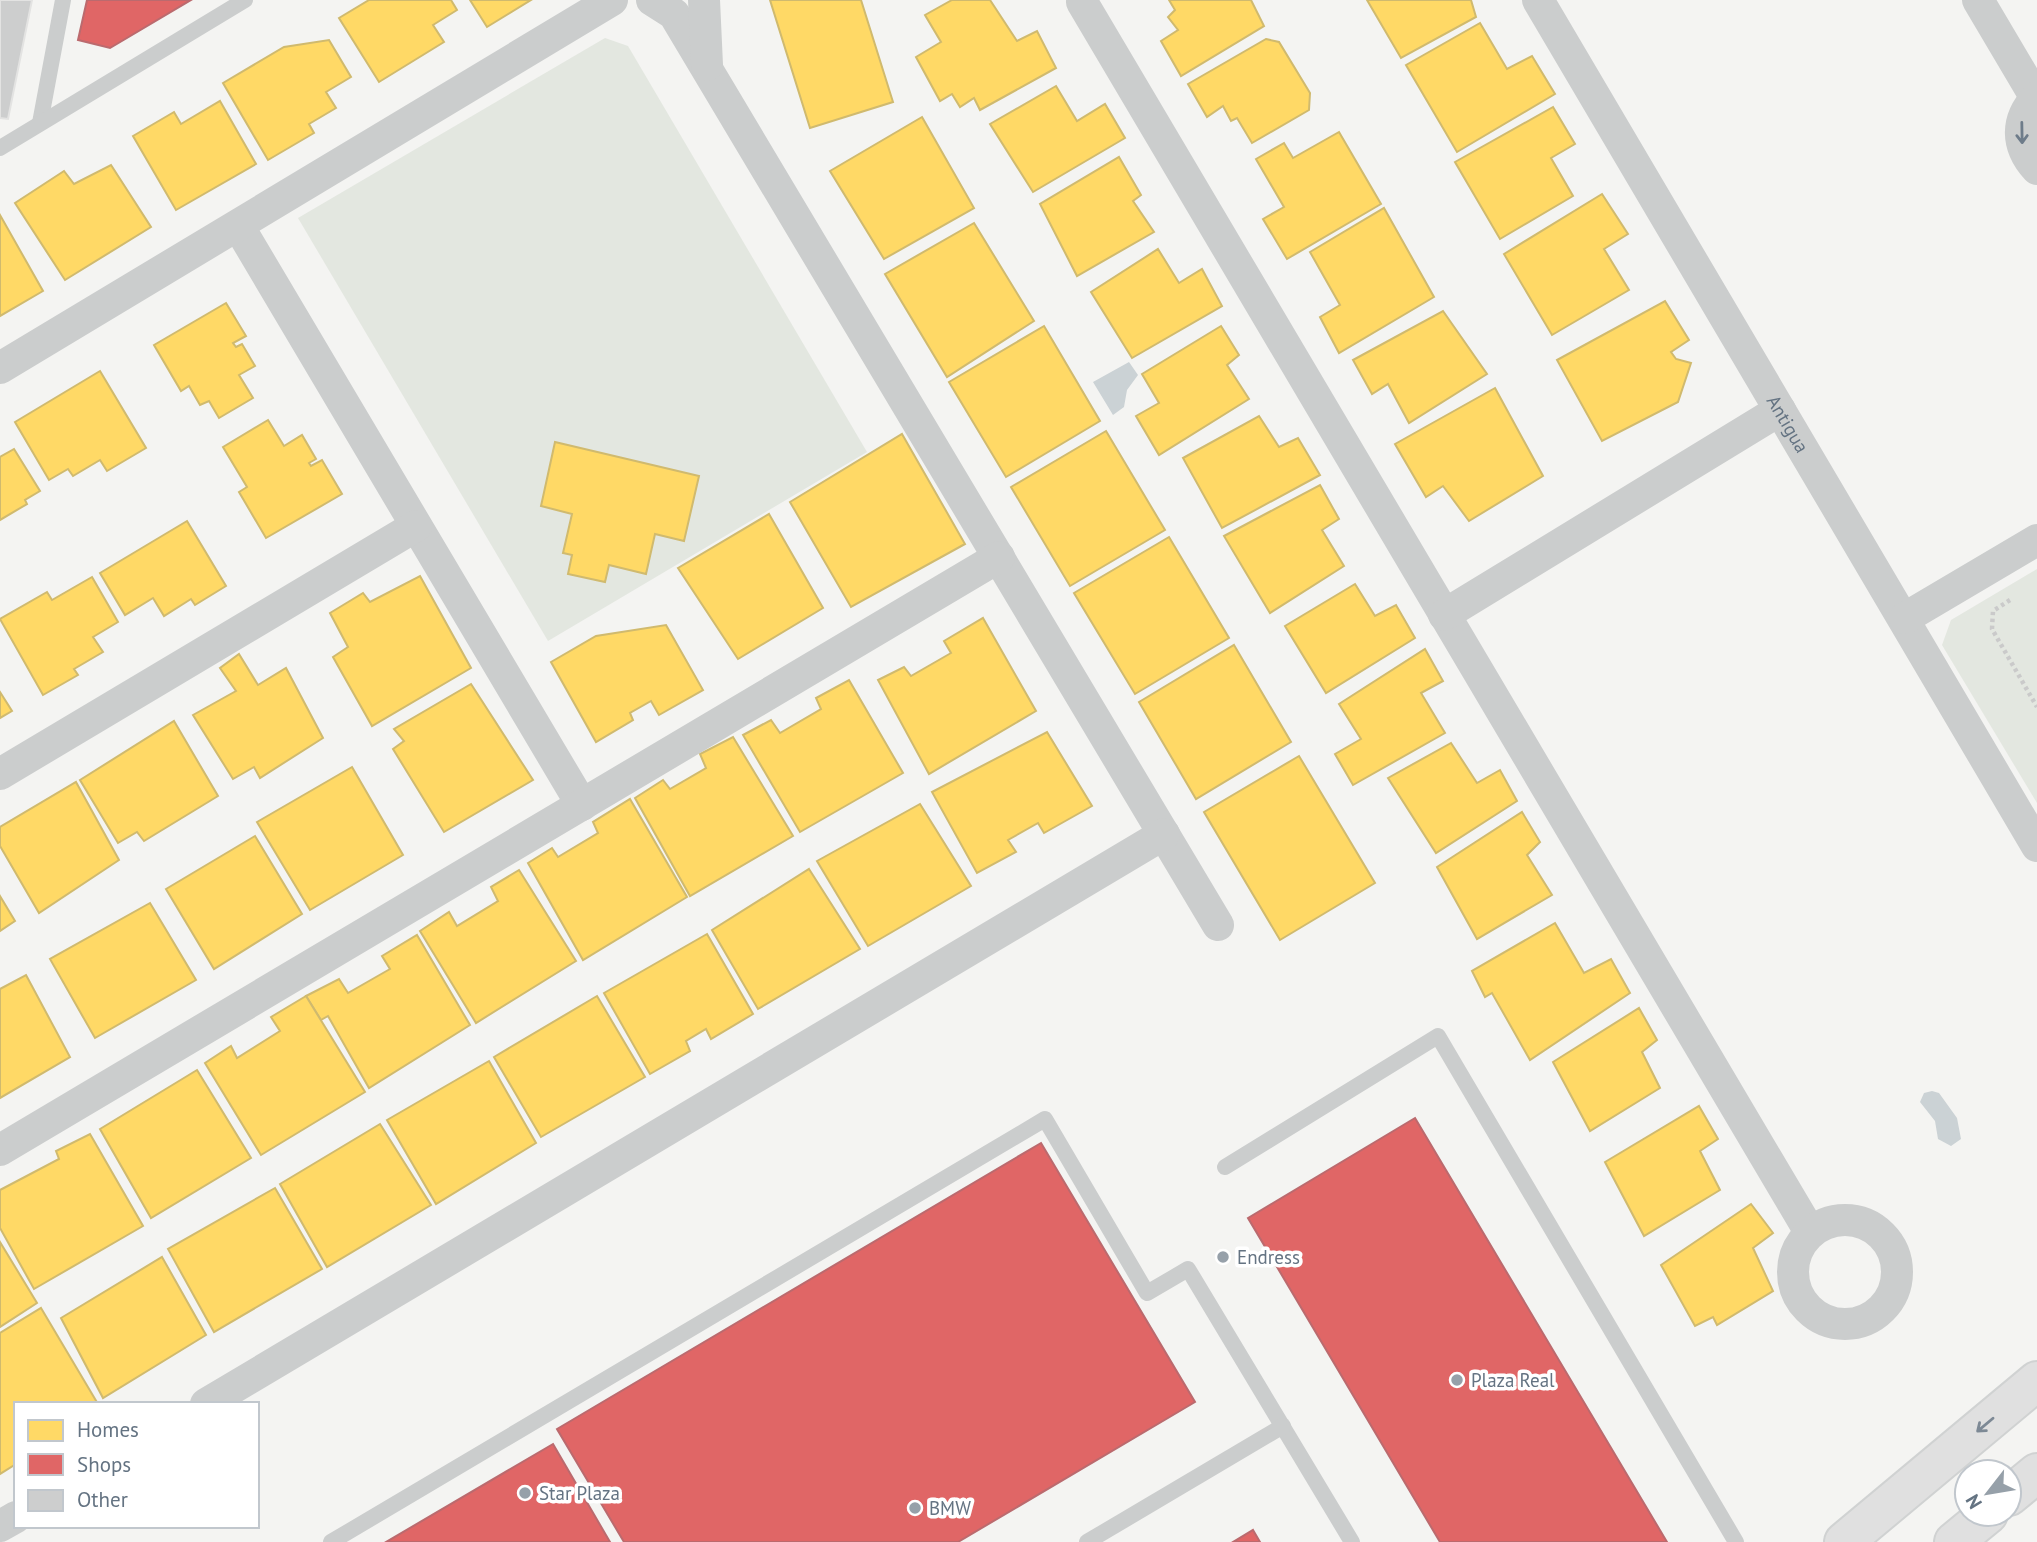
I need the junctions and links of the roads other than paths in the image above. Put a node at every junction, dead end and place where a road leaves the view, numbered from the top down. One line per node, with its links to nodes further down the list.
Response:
1 (63, 0): 11 (lane)
2 (245, 0): 11 (lane)
3 (612, 0): 14 (street)
4 (652, 0): 9 (street)
5 (705, 0): 9 (street)
6 (1538, 0): 16 (street, Antigua)
7 (1978, 0): 10 (street)
8 (1079, 1): 20 (street)
9 (707, 70): 19 (street)
10 (2037, 97): 13 (street, one-way to 13)
11 (40, 123): 12 (lane)
12 (0, 148)
13 (2037, 169)
14 (239, 227): 15 (street); 17 (street)
15 (0, 368)
16 (1780, 410): 20 (street); 21 (street, Antigua)
17 (416, 526): 22 (street); 23 (street)
18 (2037, 540): 21 (street)
19 (999, 557): 23 (street); 24 (street)
20 (1444, 615): 29 (street)
21 (1905, 618): 25 (street, Antigua)
22 (0, 774)
23 (582, 805): 27 (street)
24 (1164, 834): 26 (street); 31 (street)
25 (2037, 846)
26 (1218, 925)
27 (0, 1150)
28 (1225, 1167): 39 (lane)
29 (1810, 1232)
30 (2037, 1381): 40 (main road, one-way to 40)
31 (209, 1402)
32 (1283, 1426): 36 (lane); 37 (lane); 38 (lane)
33 (2037, 1473): 34 (main road)
34 (2023, 1484)
35 (1971, 1528): 41 (main road)
36 (331, 1542)
37 (1087, 1542)
38 (1352, 1542)
39 (1736, 1542)
40 (1844, 1542)
41 (1954, 1542)

